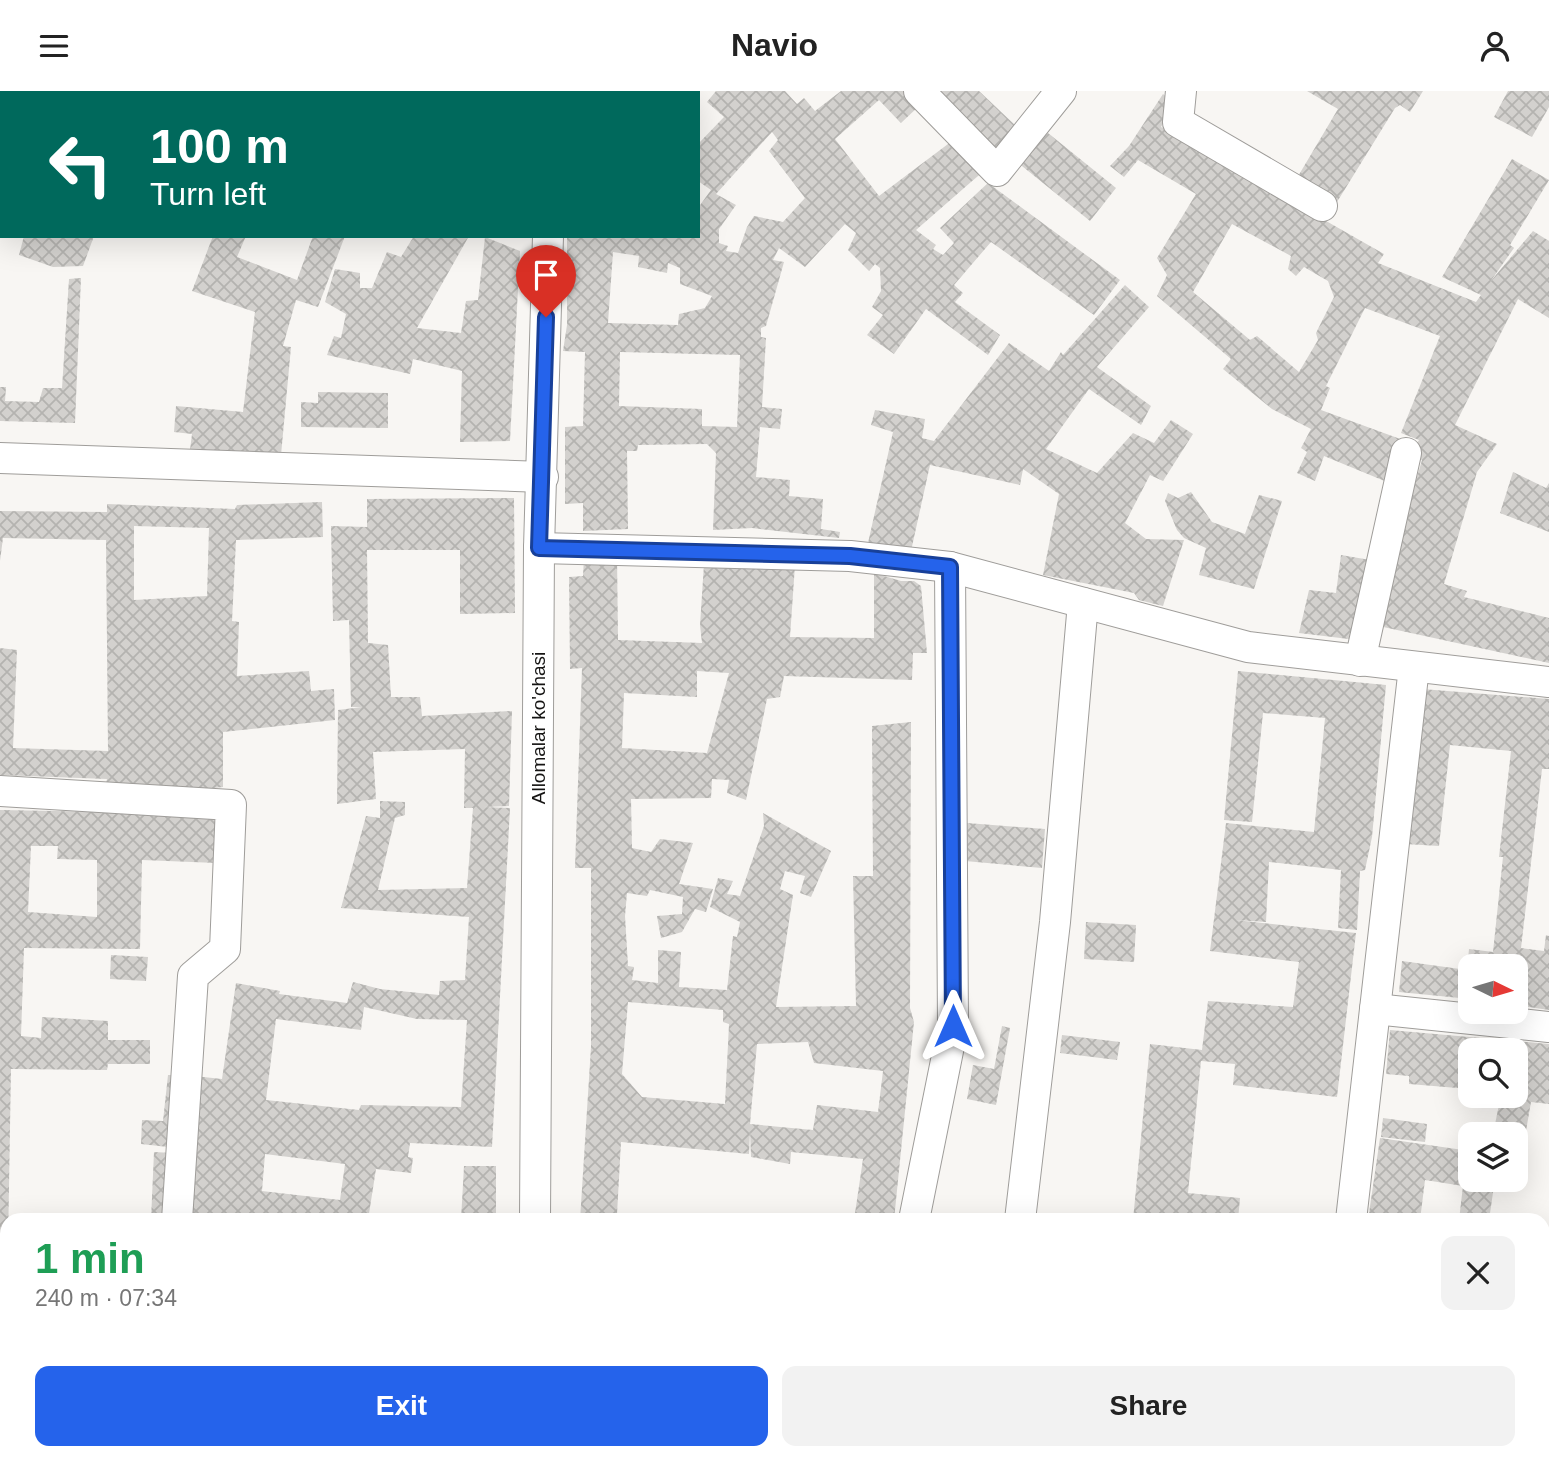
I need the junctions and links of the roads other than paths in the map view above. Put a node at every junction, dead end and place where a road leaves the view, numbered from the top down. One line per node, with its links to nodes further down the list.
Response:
1 (919, 91): 2 (street)
2 (1061, 91)
3 (1181, 91): 4 (street)
4 (1322, 207)
5 (548, 238): 8 (street, Allomalar ko'chasi)
6 (1406, 453): 12 (street)
7 (0, 458): 8 (street)
8 (543, 477): 9 (street, Allomalar ko'chasi)
9 (539, 548): 10 (street); 19 (street, Allomalar ko'chasi)
10 (950, 567): 11 (street); 20 (street)
11 (1083, 603): 12 (street); 21 (street)
12 (1360, 661): 13 (street)
13 (1414, 667): 14 (street); 16 (street)
14 (1549, 682)
15 (0, 791): 18 (street)
16 (1375, 1009): 17 (street); 22 (street)
17 (1549, 1027)
18 (177, 1213)
19 (535, 1213)
20 (915, 1213)
21 (1021, 1213)
22 (1352, 1213)

